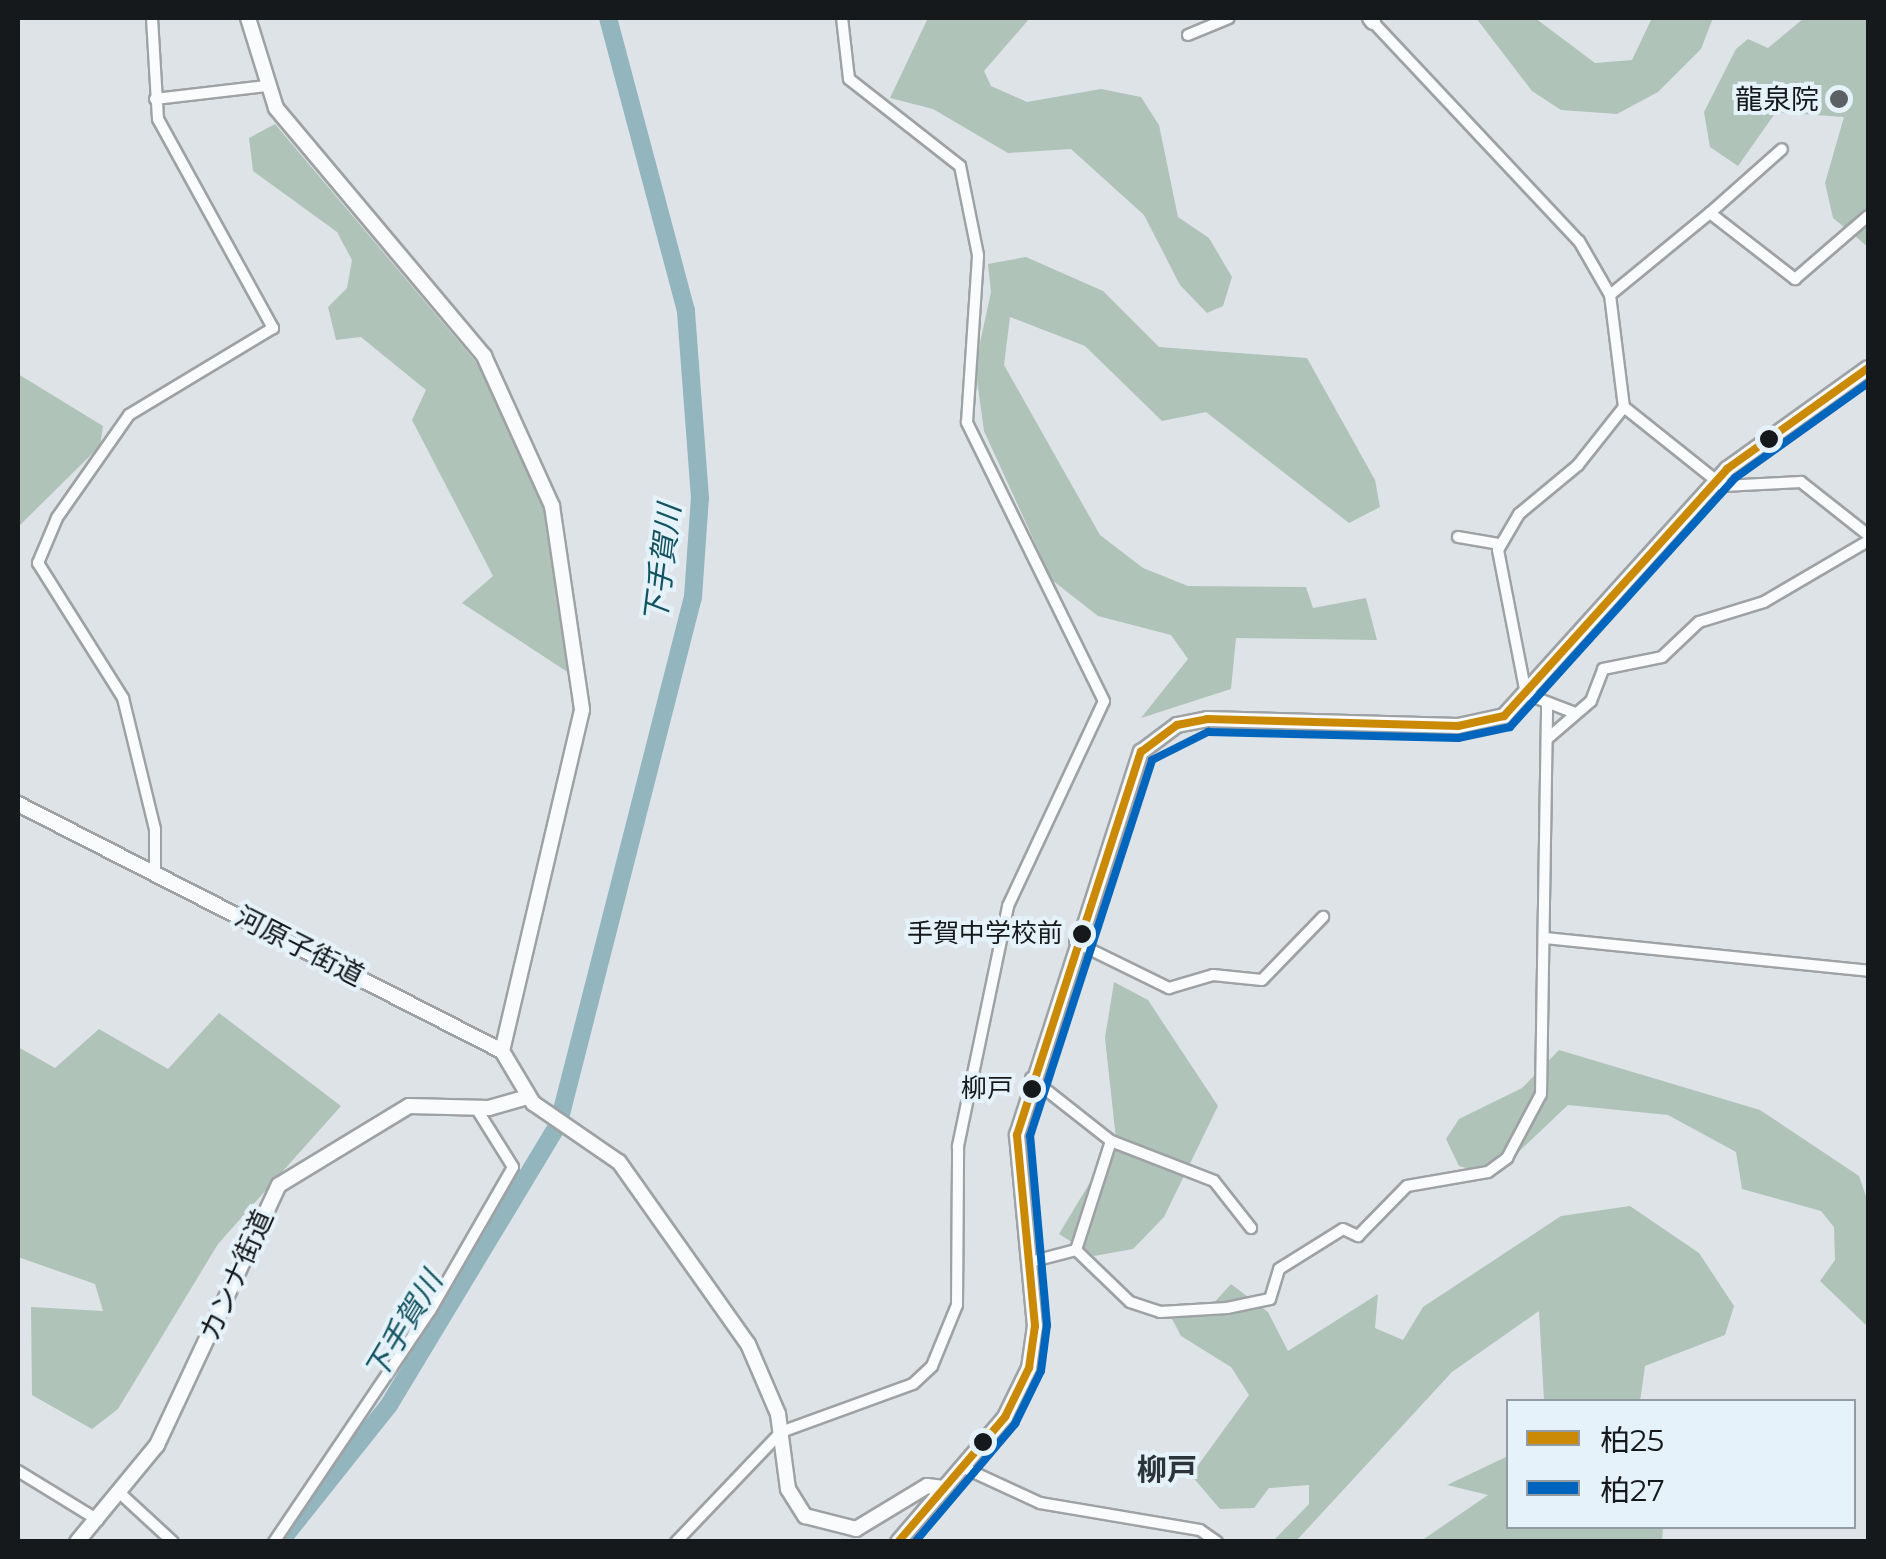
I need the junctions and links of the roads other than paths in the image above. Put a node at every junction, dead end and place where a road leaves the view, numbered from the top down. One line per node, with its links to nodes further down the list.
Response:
1 (152, 18): 8 (street)
2 (248, 18): 7 (street)
3 (842, 18): 37 (street)
4 (1229, 18): 6 (street)
5 (1371, 20): 12 (street)
6 (1188, 35)
7 (266, 86): 8 (street); 29 (street)
8 (155, 99): 24 (street)
9 (1782, 149): 10 (street)
10 (1710, 214): 11 (street); 12 (street)
11 (1868, 216)
12 (1610, 295): 14 (street)
13 (1868, 368): 15 (street)
14 (1624, 407): 15 (street); 18 (street)
15 (1714, 481): 17 (street); 19 (street)
16 (1458, 537): 18 (street)
17 (1868, 538): 21 (street)
18 (1499, 544): 19 (street)
19 (1526, 694): 20 (street); 27 (street)
20 (1547, 706): 21 (street); 22 (street)
21 (1576, 713): 22 (street)
22 (1547, 739): 26 (street)
23 (18, 804): 24 (street, 河原子街道)
24 (156, 874): 29 (street, 河原子街道)
25 (1323, 918): 27 (street)
26 (1545, 938): 28 (street); 35 (street)
27 (1074, 942): 30 (street)
28 (1868, 971)
29 (502, 1051): 31 (street)
30 (1031, 1078): 33 (street); 36 (street)
31 (527, 1096): 32 (street, カンナ街道); 37 (street)
32 (476, 1108): 41 (street, カンナ街道); 45 (street)
33 (1111, 1142): 34 (street); 35 (street)
34 (1251, 1228)
35 (1076, 1250): 36 (street)
36 (1030, 1262): 38 (street)
37 (782, 1432): 40 (street); 46 (street)
38 (962, 1468): 40 (street); 48 (street)
39 (18, 1471): 42 (street)
40 (944, 1488): 47 (street)
41 (122, 1496): 42 (street, カンナ街道); 44 (street)
42 (98, 1520): 43 (street, カンナ街道)
43 (77, 1542)
44 (172, 1542)
45 (274, 1542)
46 (676, 1542)
47 (898, 1542)
48 (1216, 1542)

